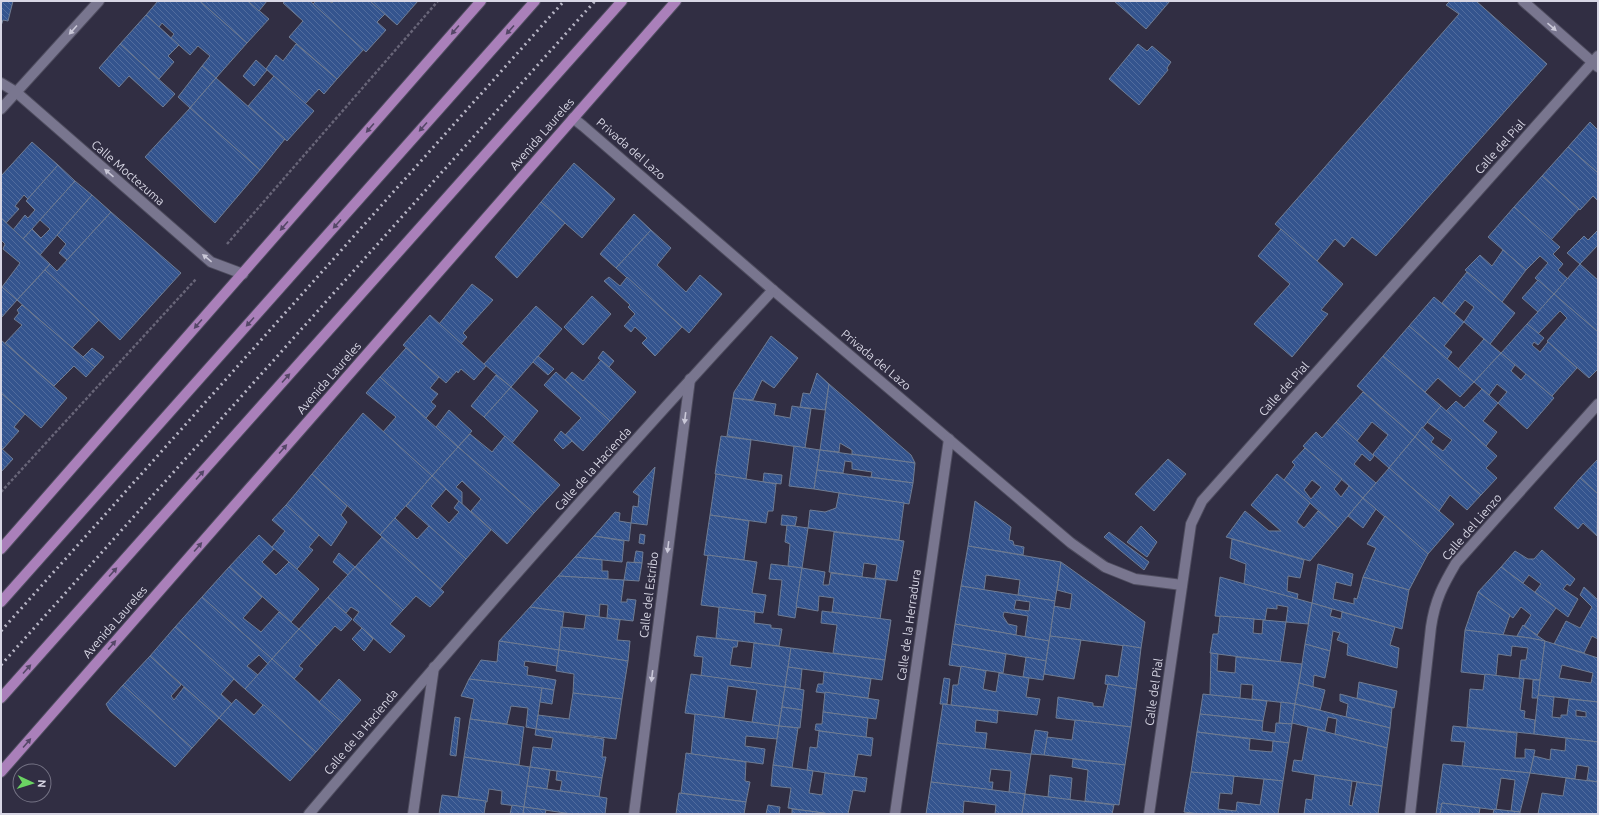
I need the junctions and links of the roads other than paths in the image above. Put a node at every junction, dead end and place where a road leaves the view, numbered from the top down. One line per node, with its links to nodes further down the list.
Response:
1 (99, 1): 9 (street, one-way to 9)
2 (481, 1): 12 (main road, one-way to 12)
3 (535, 1): 19 (main road, one-way to 19)
4 (622, 1): 21 (main road, one-way to 4)
5 (676, 1): 11 (main road, Avenida Laureles)
6 (1523, 1): 7 (street, one-way to 7)
7 (1596, 62): 18 (street, Calle del Pial)
8 (1, 83): 9 (street, Calle Moctezuma)
9 (16, 92): 10 (street); 12 (street, Calle Moctezuma, one-way to 9)
10 (1, 109)
11 (573, 118): 13 (street, Privada del Lazo); 22 (main road, Avenida Laureles, one-way to 11)
12 (243, 274): 17 (main road, one-way to 17)
13 (773, 290): 14 (street, Calle de la Hacienda); 16 (street, Privada del Lazo)
14 (690, 379): 20 (street, Calle de la Hacienda); 25 (street, Calle del Estribo, one-way to 25)
15 (1598, 404): 28 (street, Calle del Lienzo)
16 (949, 439): 18 (street, Privada del Lazo); 26 (street, Calle de la Herradura)
17 (1, 548)
18 (1182, 585): 27 (street, Calle del Pial)
19 (1, 602)
20 (434, 667): 23 (street, Calle de la Hacienda); 24 (street)
21 (1, 698)
22 (1, 772)
23 (309, 814)
24 (414, 814)
25 (634, 814)
26 (895, 814)
27 (1149, 814)
28 (1410, 814)

